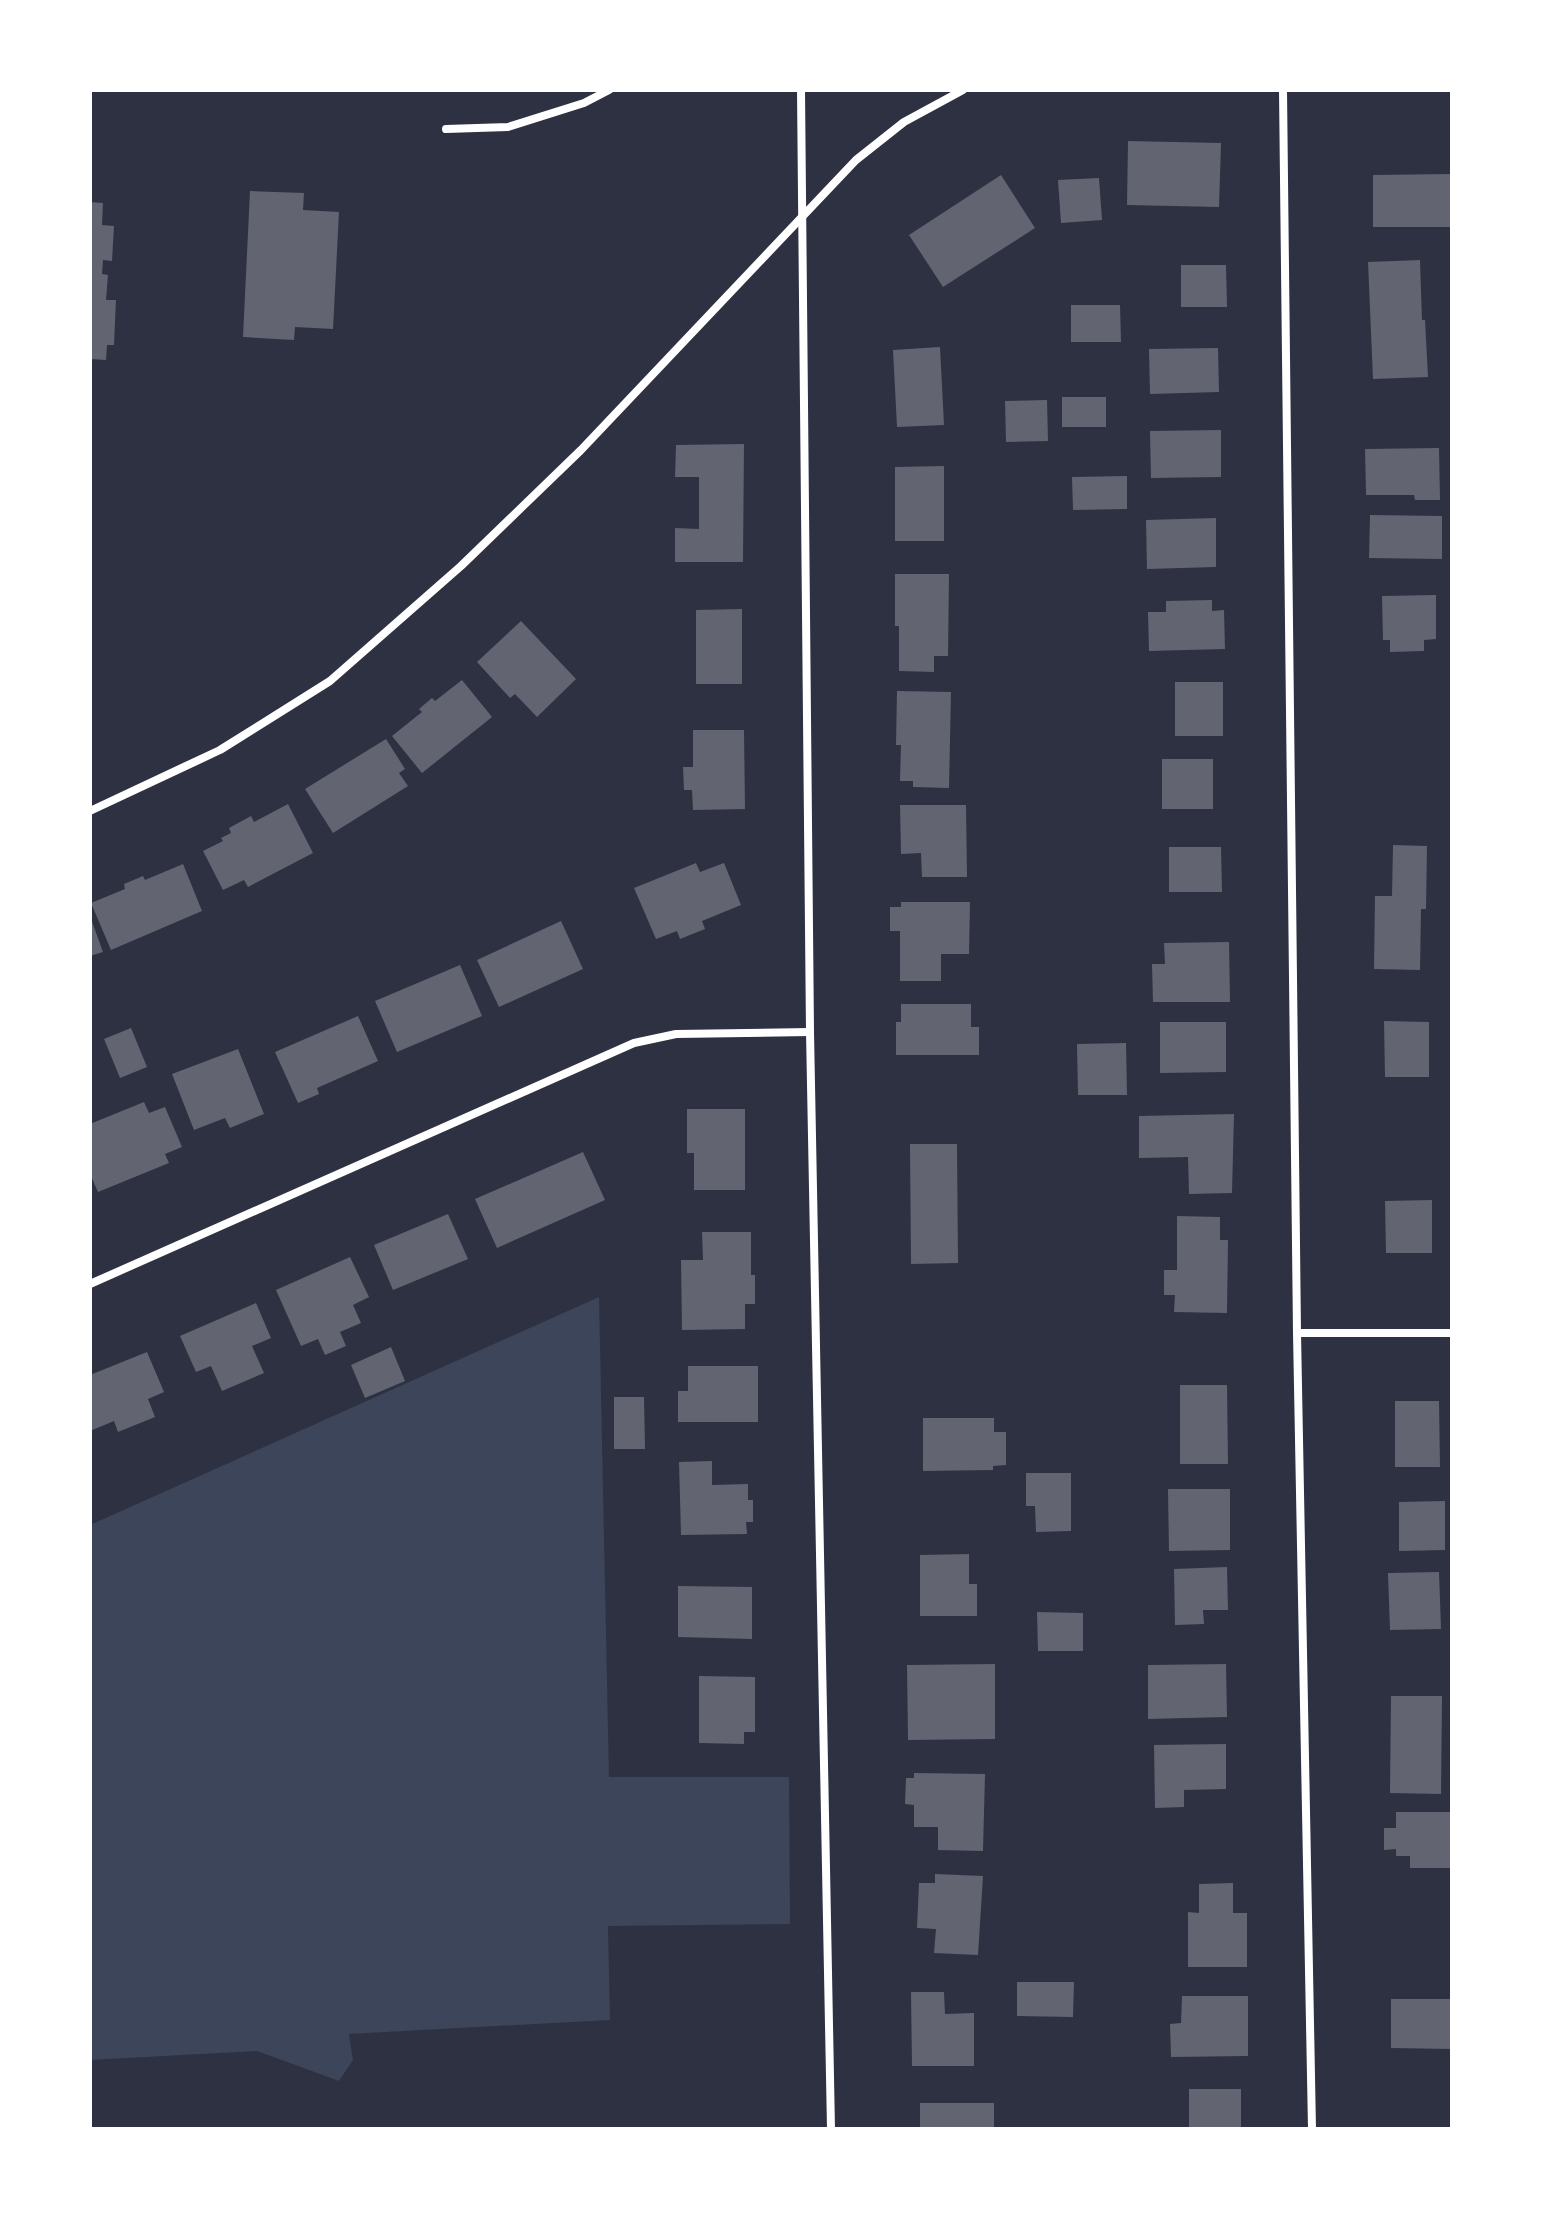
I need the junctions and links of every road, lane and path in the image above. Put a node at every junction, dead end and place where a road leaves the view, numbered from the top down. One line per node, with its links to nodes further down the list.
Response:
1 (609, 90): 5 (street)
2 (801, 90): 6 (street)
3 (963, 90): 6 (street)
4 (1283, 90): 10 (street)
5 (446, 129)
6 (802, 216): 7 (street); 8 (street)
7 (90, 811)
8 (810, 1032): 9 (street); 12 (street)
9 (90, 1284)
10 (1297, 1333): 11 (street); 13 (street)
11 (1452, 1333)
12 (831, 2129)
13 (1312, 2129)

